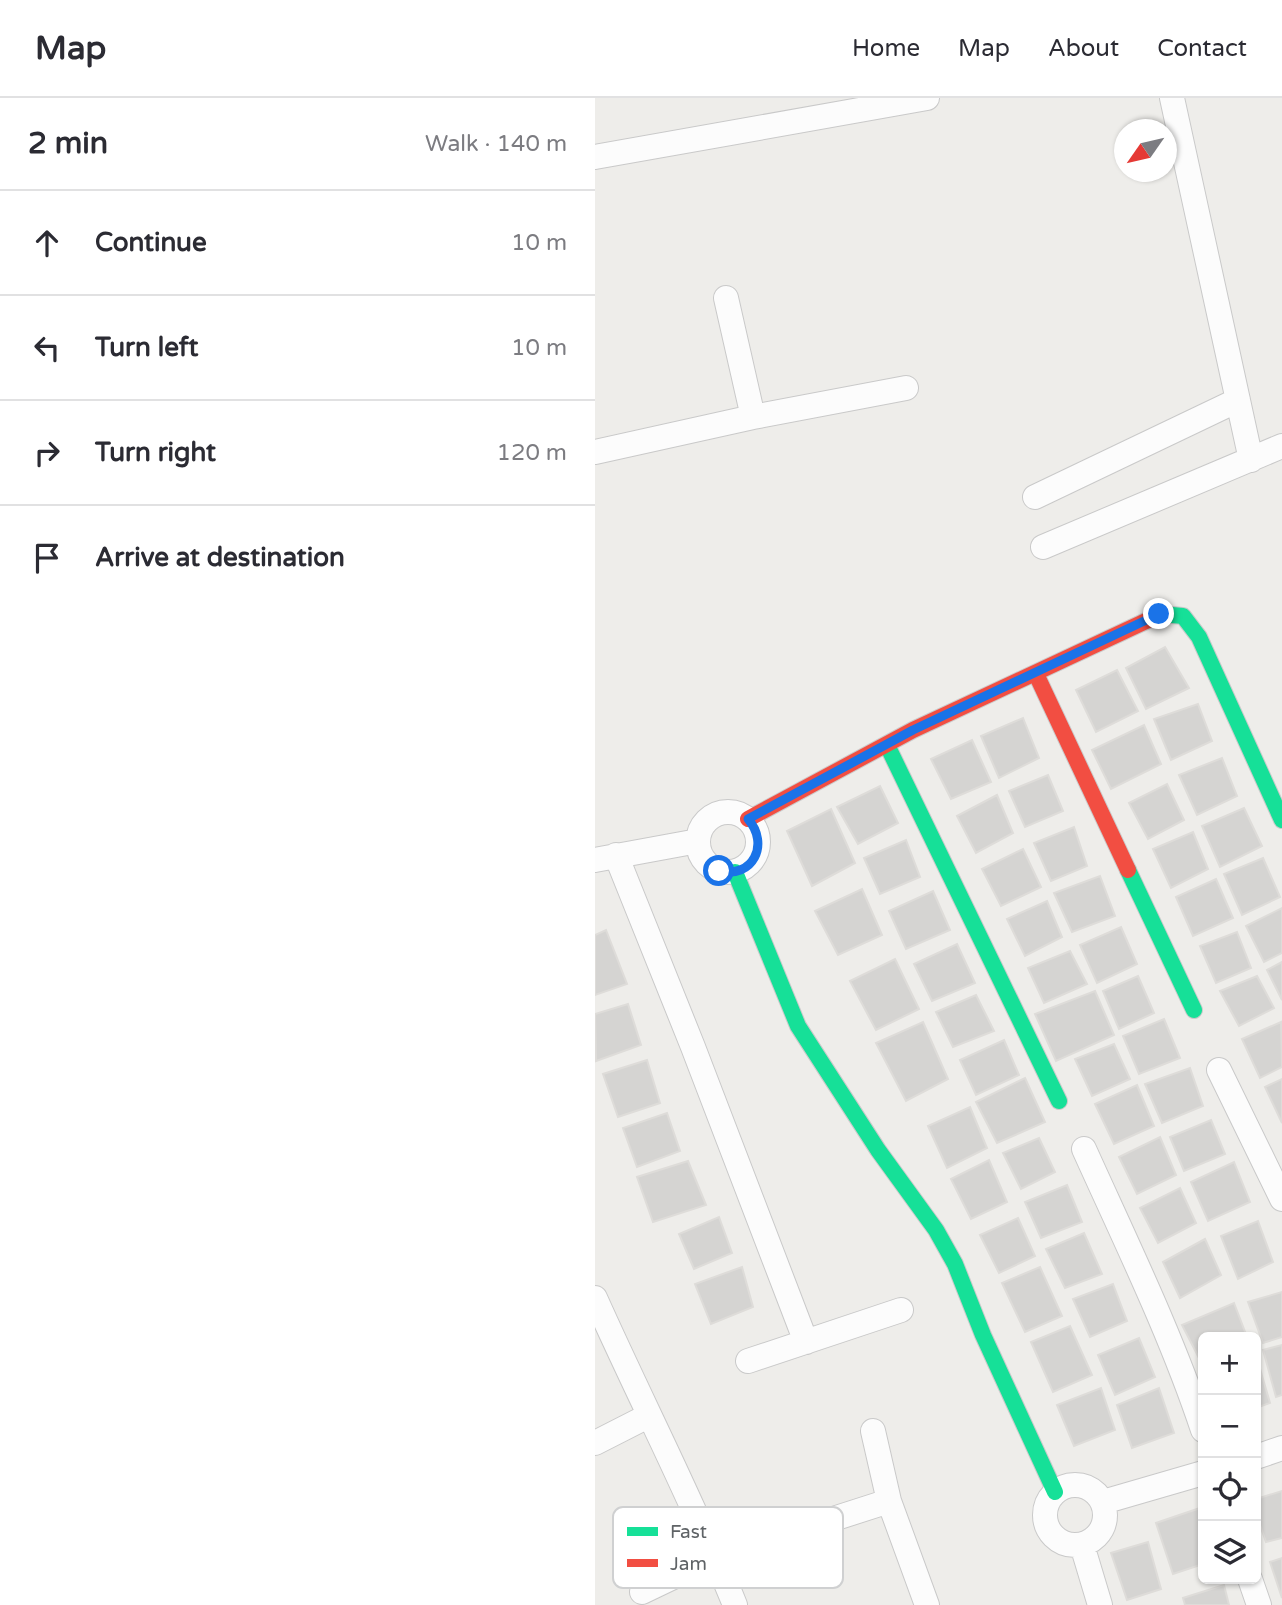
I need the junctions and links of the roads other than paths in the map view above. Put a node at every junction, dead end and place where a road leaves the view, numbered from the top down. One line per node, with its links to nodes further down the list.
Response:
1 (927, 98): 3 (street)
2 (1172, 98): 6 (street)
3 (595, 157)
4 (726, 298): 7 (street)
5 (906, 388): 7 (street)
6 (1238, 400): 10 (street); 11 (street)
7 (753, 416): 9 (street)
8 (1282, 446): 10 (street)
9 (595, 452)
10 (1251, 460): 12 (street)
11 (1035, 497)
12 (1043, 547)
13 (1036, 674): 14 (street); 16 (street); 20 (street)
14 (887, 745): 15 (street); 22 (street)
15 (748, 819): 17 (street); 19 (street)
16 (1282, 820)
17 (698, 841): 18 (street); 19 (street)
18 (605, 858): 27 (street)
19 (736, 872): 36 (street)
20 (1194, 1010)
21 (1219, 1070): 24 (street)
22 (1059, 1101)
23 (1084, 1149): 29 (street)
24 (1282, 1199)
25 (595, 1298): 30 (street)
26 (901, 1310): 27 (street)
27 (806, 1342): 28 (street)
28 (748, 1361)
29 (1198, 1415)
30 (649, 1416): 32 (street); 39 (street)
31 (873, 1431): 37 (street)
32 (595, 1443)
33 (1282, 1448): 34 (street)
34 (1261, 1455)
35 (1198, 1475): 38 (street)
36 (1055, 1492): 38 (street); 41 (street)
37 (888, 1501): 40 (street); 47 (street)
38 (1104, 1502): 41 (street)
39 (692, 1507)
40 (843, 1516)
41 (1082, 1545): 48 (street)
42 (1252, 1584): 49 (street)
43 (650, 1588): 45 (street)
44 (728, 1588): 46 (street)
45 (642, 1592)
46 (735, 1605)
47 (927, 1605)
48 (1100, 1605)
49 (1258, 1605)

